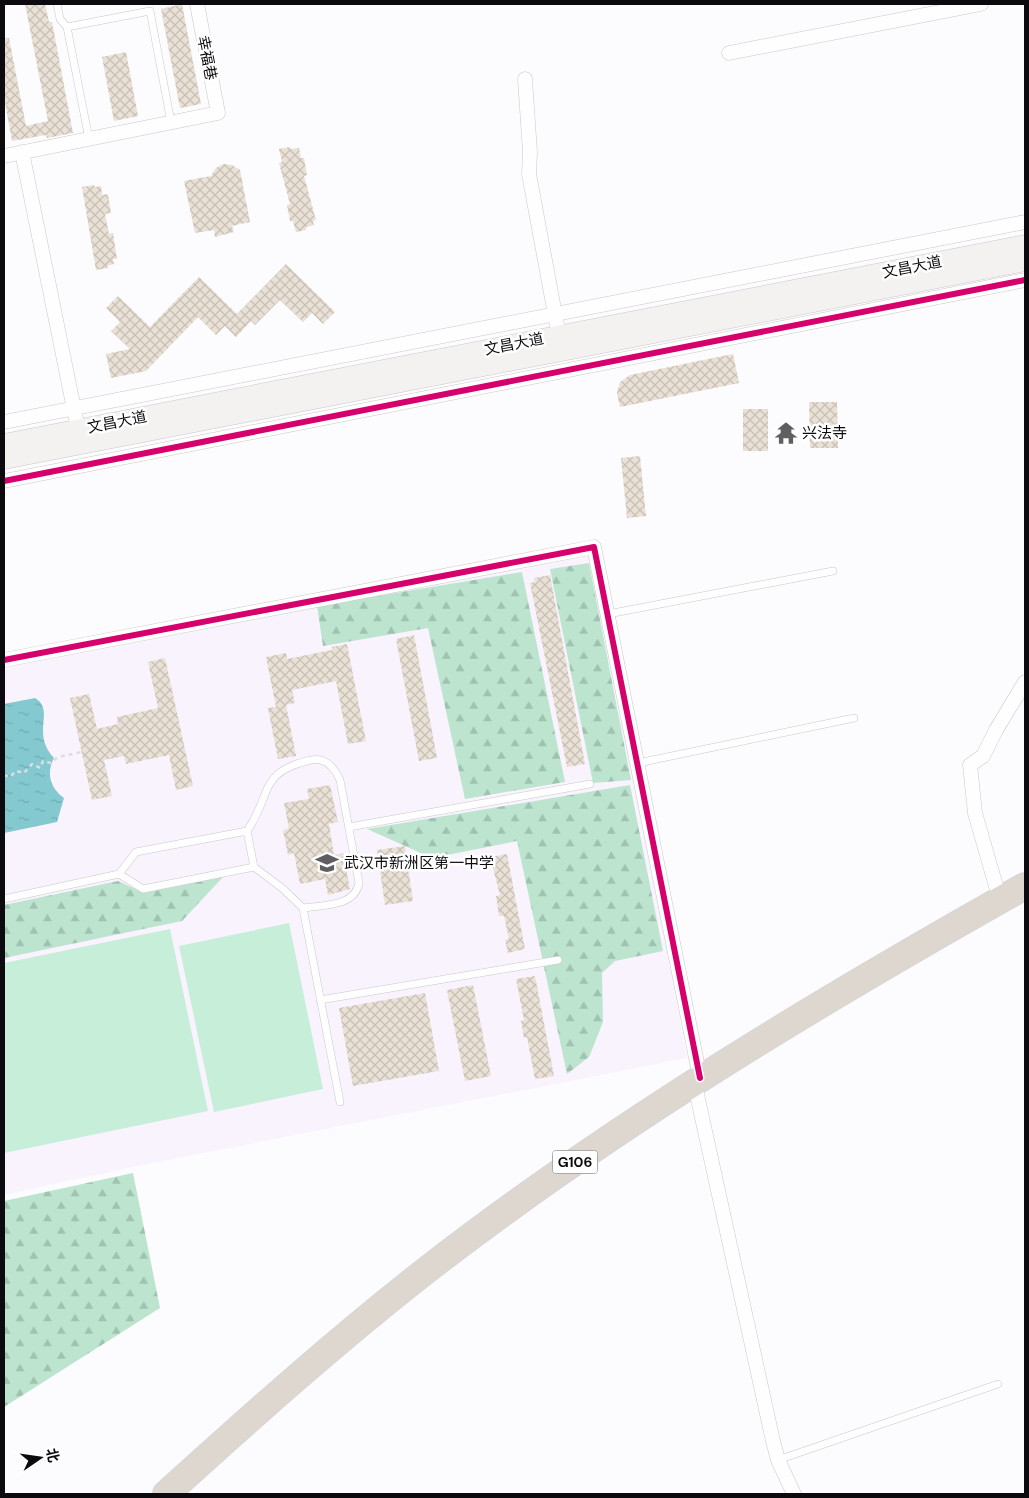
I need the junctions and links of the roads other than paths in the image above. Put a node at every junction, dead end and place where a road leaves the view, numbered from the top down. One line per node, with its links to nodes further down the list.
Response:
1 (56, 4): 4 (lane)
2 (197, 4): 7 (street, 幸福巷)
3 (981, 4): 5 (street)
4 (67, 27): 7 (lane); 8 (lane)
5 (729, 53)
6 (525, 79): 15 (street)
7 (171, 122): 8 (street)
8 (88, 139): 9 (street)
9 (22, 152): 10 (street); 17 (street)
10 (4, 156)
11 (1025, 222): 15 (street)
12 (1025, 245): 16 (main road, 文昌大道)
13 (1025, 261): 21 (main road, 文昌大道)
14 (1025, 280): 22 (street)
15 (554, 314): 16 (street); 17 (street)
16 (558, 336): 19 (main road, 文昌大道)
17 (74, 409): 18 (street); 19 (street)
18 (4, 422)
19 (78, 429): 20 (main road, 文昌大道)
20 (4, 444)
21 (4, 459)
22 (4, 481)
23 (833, 571): 24 (lane)
24 (608, 614): 25 (street); 28 (street)
25 (4, 660)
26 (1025, 682): 36 (street)
27 (854, 718): 28 (lane)
28 (638, 763): 40 (street)
29 (590, 784): 30 (lane)
30 (349, 827): 31 (lane); 37 (lane)
31 (247, 831): 32 (lane); 33 (lane)
32 (254, 867): 33 (lane); 37 (lane)
33 (119, 874): 35 (lane)
34 (1025, 886): 36 (highway, G106)
35 (4, 899)
36 (1000, 900): 40 (highway, G106)
37 (303, 908): 39 (lane)
38 (558, 960): 39 (lane)
39 (320, 1000): 41 (lane)
40 (697, 1080): 43 (street); 44 (highway, G106)
41 (340, 1102)
42 (998, 1384): 43 (lane)
43 (778, 1460): 45 (street)
44 (166, 1494)
45 (794, 1494)

